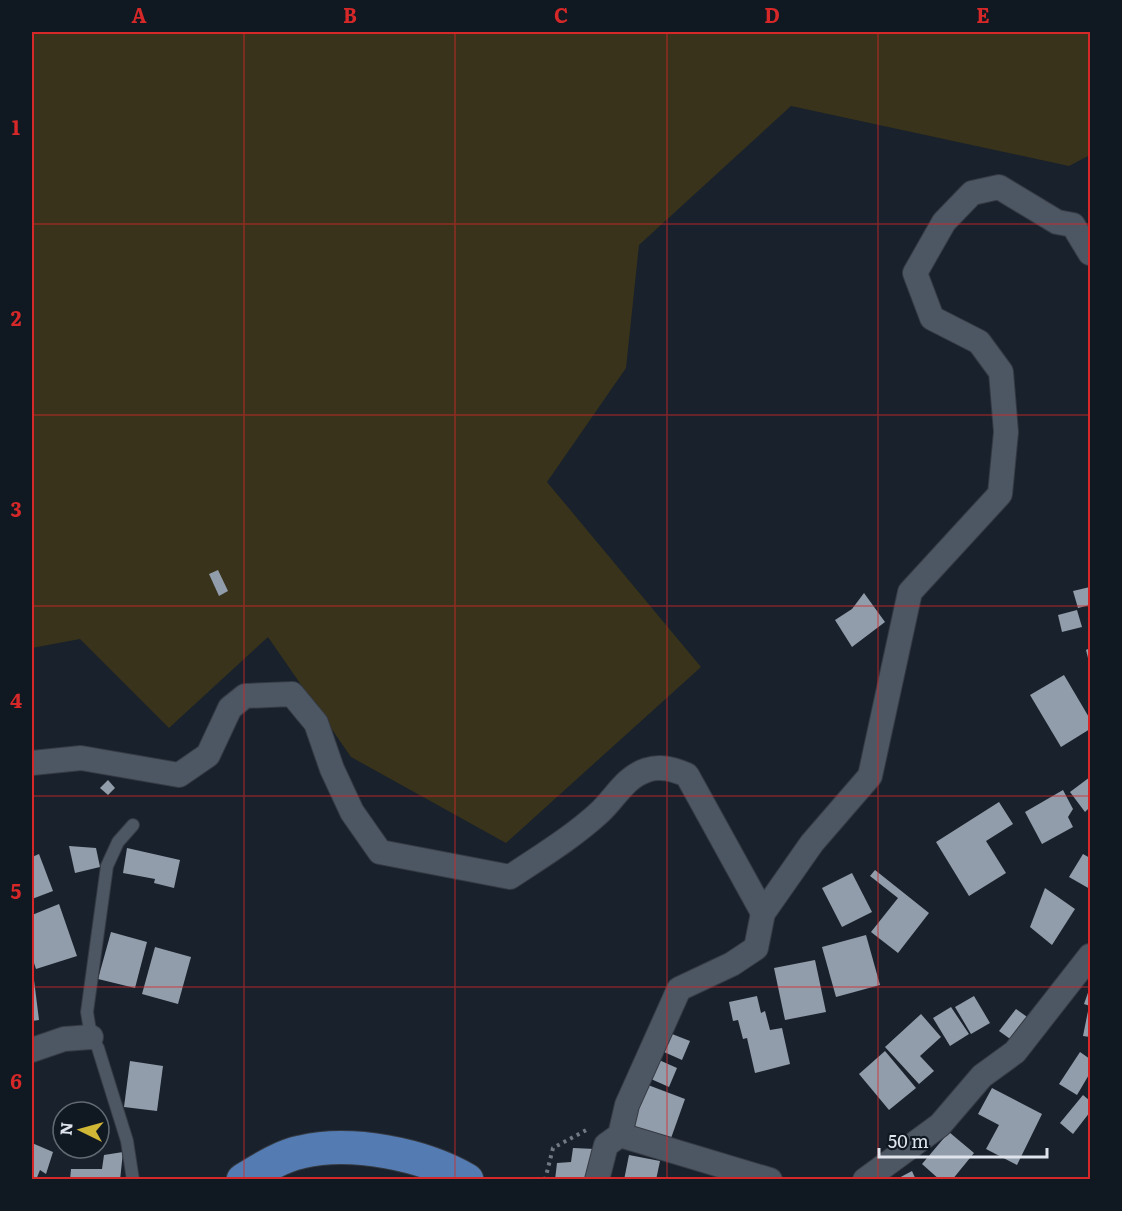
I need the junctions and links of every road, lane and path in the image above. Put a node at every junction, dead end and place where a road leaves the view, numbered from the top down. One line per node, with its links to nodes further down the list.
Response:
1 (1090, 254): 4 (street)
2 (32, 764): 4 (street)
3 (133, 825): 6 (lane)
4 (763, 913): 8 (street)
5 (1090, 956): 16 (street)
6 (91, 1037): 7 (street); 10 (lane)
7 (32, 1050)
8 (627, 1105): 9 (street); 13 (path)
9 (620, 1135): 14 (street); 15 (street)
10 (133, 1179)
11 (243, 1179): 12 (highway)
12 (467, 1179)
13 (545, 1179)
14 (597, 1179)
15 (770, 1179)
16 (865, 1179)

